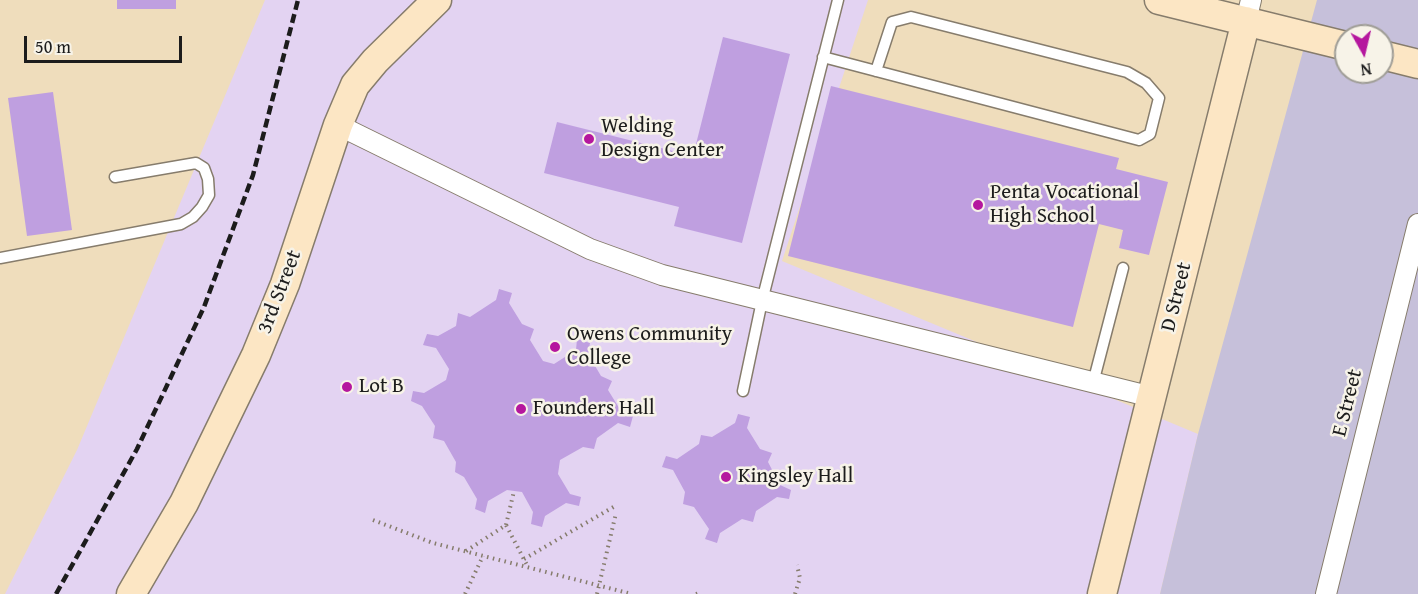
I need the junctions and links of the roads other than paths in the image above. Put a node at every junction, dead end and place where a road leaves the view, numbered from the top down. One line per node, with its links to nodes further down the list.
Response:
1 (437, 0): 10 (street, 3rd Street)
2 (838, 0): 6 (lane)
3 (1159, 0): 4 (street)
4 (1248, 11): 5 (street); 18 (street, D Street)
5 (1334, 42)
6 (824, 57): 9 (lane); 15 (lane)
7 (1394, 58): 8 (street)
8 (1418, 64)
9 (876, 71): 9 (lane)
10 (338, 125): 15 (street); 19 (street, 3rd Street)
11 (115, 177): 13 (lane)
12 (1418, 224): 21 (street, E Street)
13 (0, 258)
14 (1123, 268): 16 (lane)
15 (762, 301): 16 (street); 17 (lane)
16 (1093, 383): 18 (street)
17 (743, 391)
18 (1152, 397): 20 (street, D Street)
19 (131, 594)
20 (1102, 594)
21 (1326, 594)

